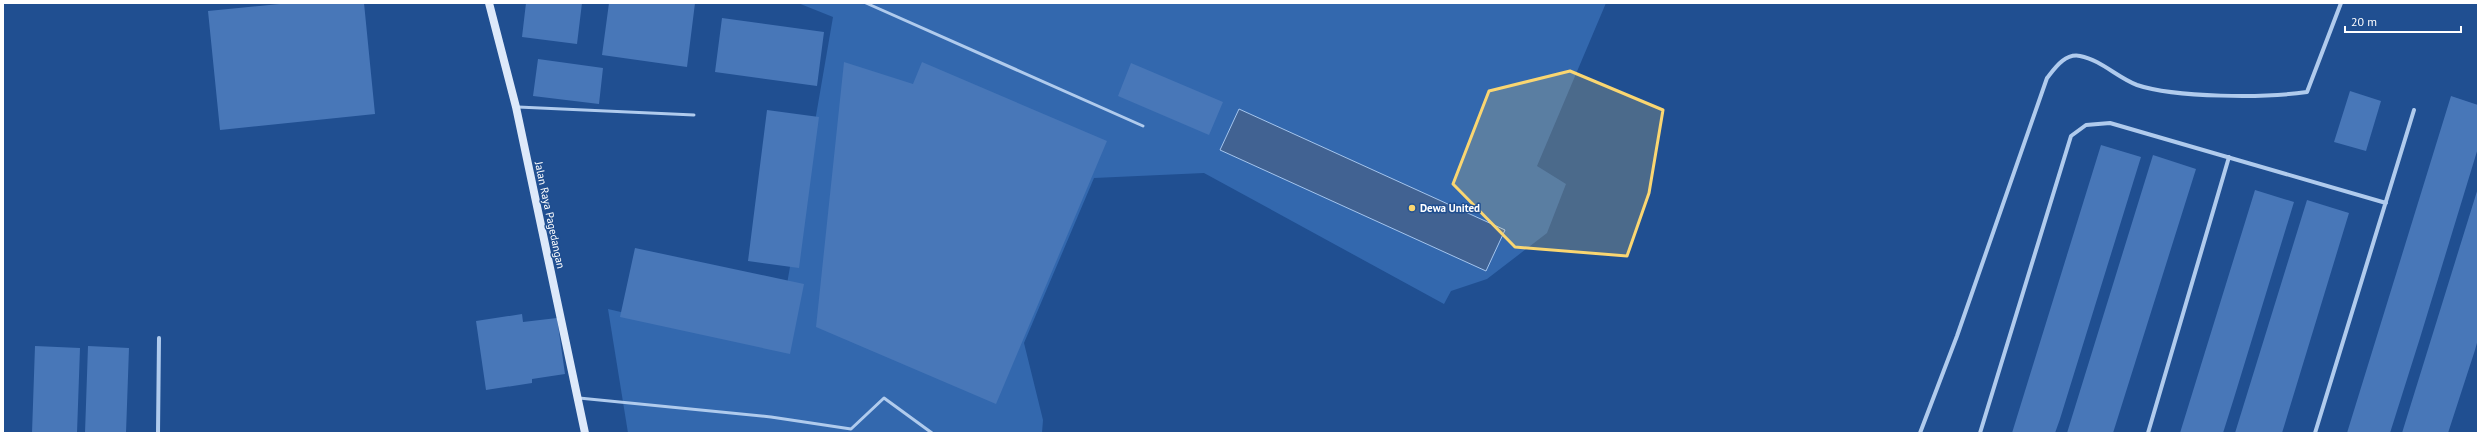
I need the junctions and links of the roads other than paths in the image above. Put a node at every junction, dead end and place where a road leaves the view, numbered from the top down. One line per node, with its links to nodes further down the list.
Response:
1 (489, 3): 4 (street, Jalan Raya Pagedangan)
2 (866, 3): 7 (lane)
3 (2341, 3): 15 (street)
4 (516, 107): 6 (lane); 11 (street, Jalan Raya Pagedangan)
5 (2414, 110): 9 (street)
6 (694, 115)
7 (1143, 126)
8 (2229, 157): 9 (street); 16 (street); 17 (street)
9 (2386, 203): 18 (street)
10 (159, 338): 12 (street)
11 (578, 398): 13 (street, Jalan Raya Pagedangan); 14 (lane)
12 (158, 433)
13 (585, 433)
14 (932, 433)
15 (1920, 433)
16 (1980, 433)
17 (2148, 433)
18 (2315, 433)

